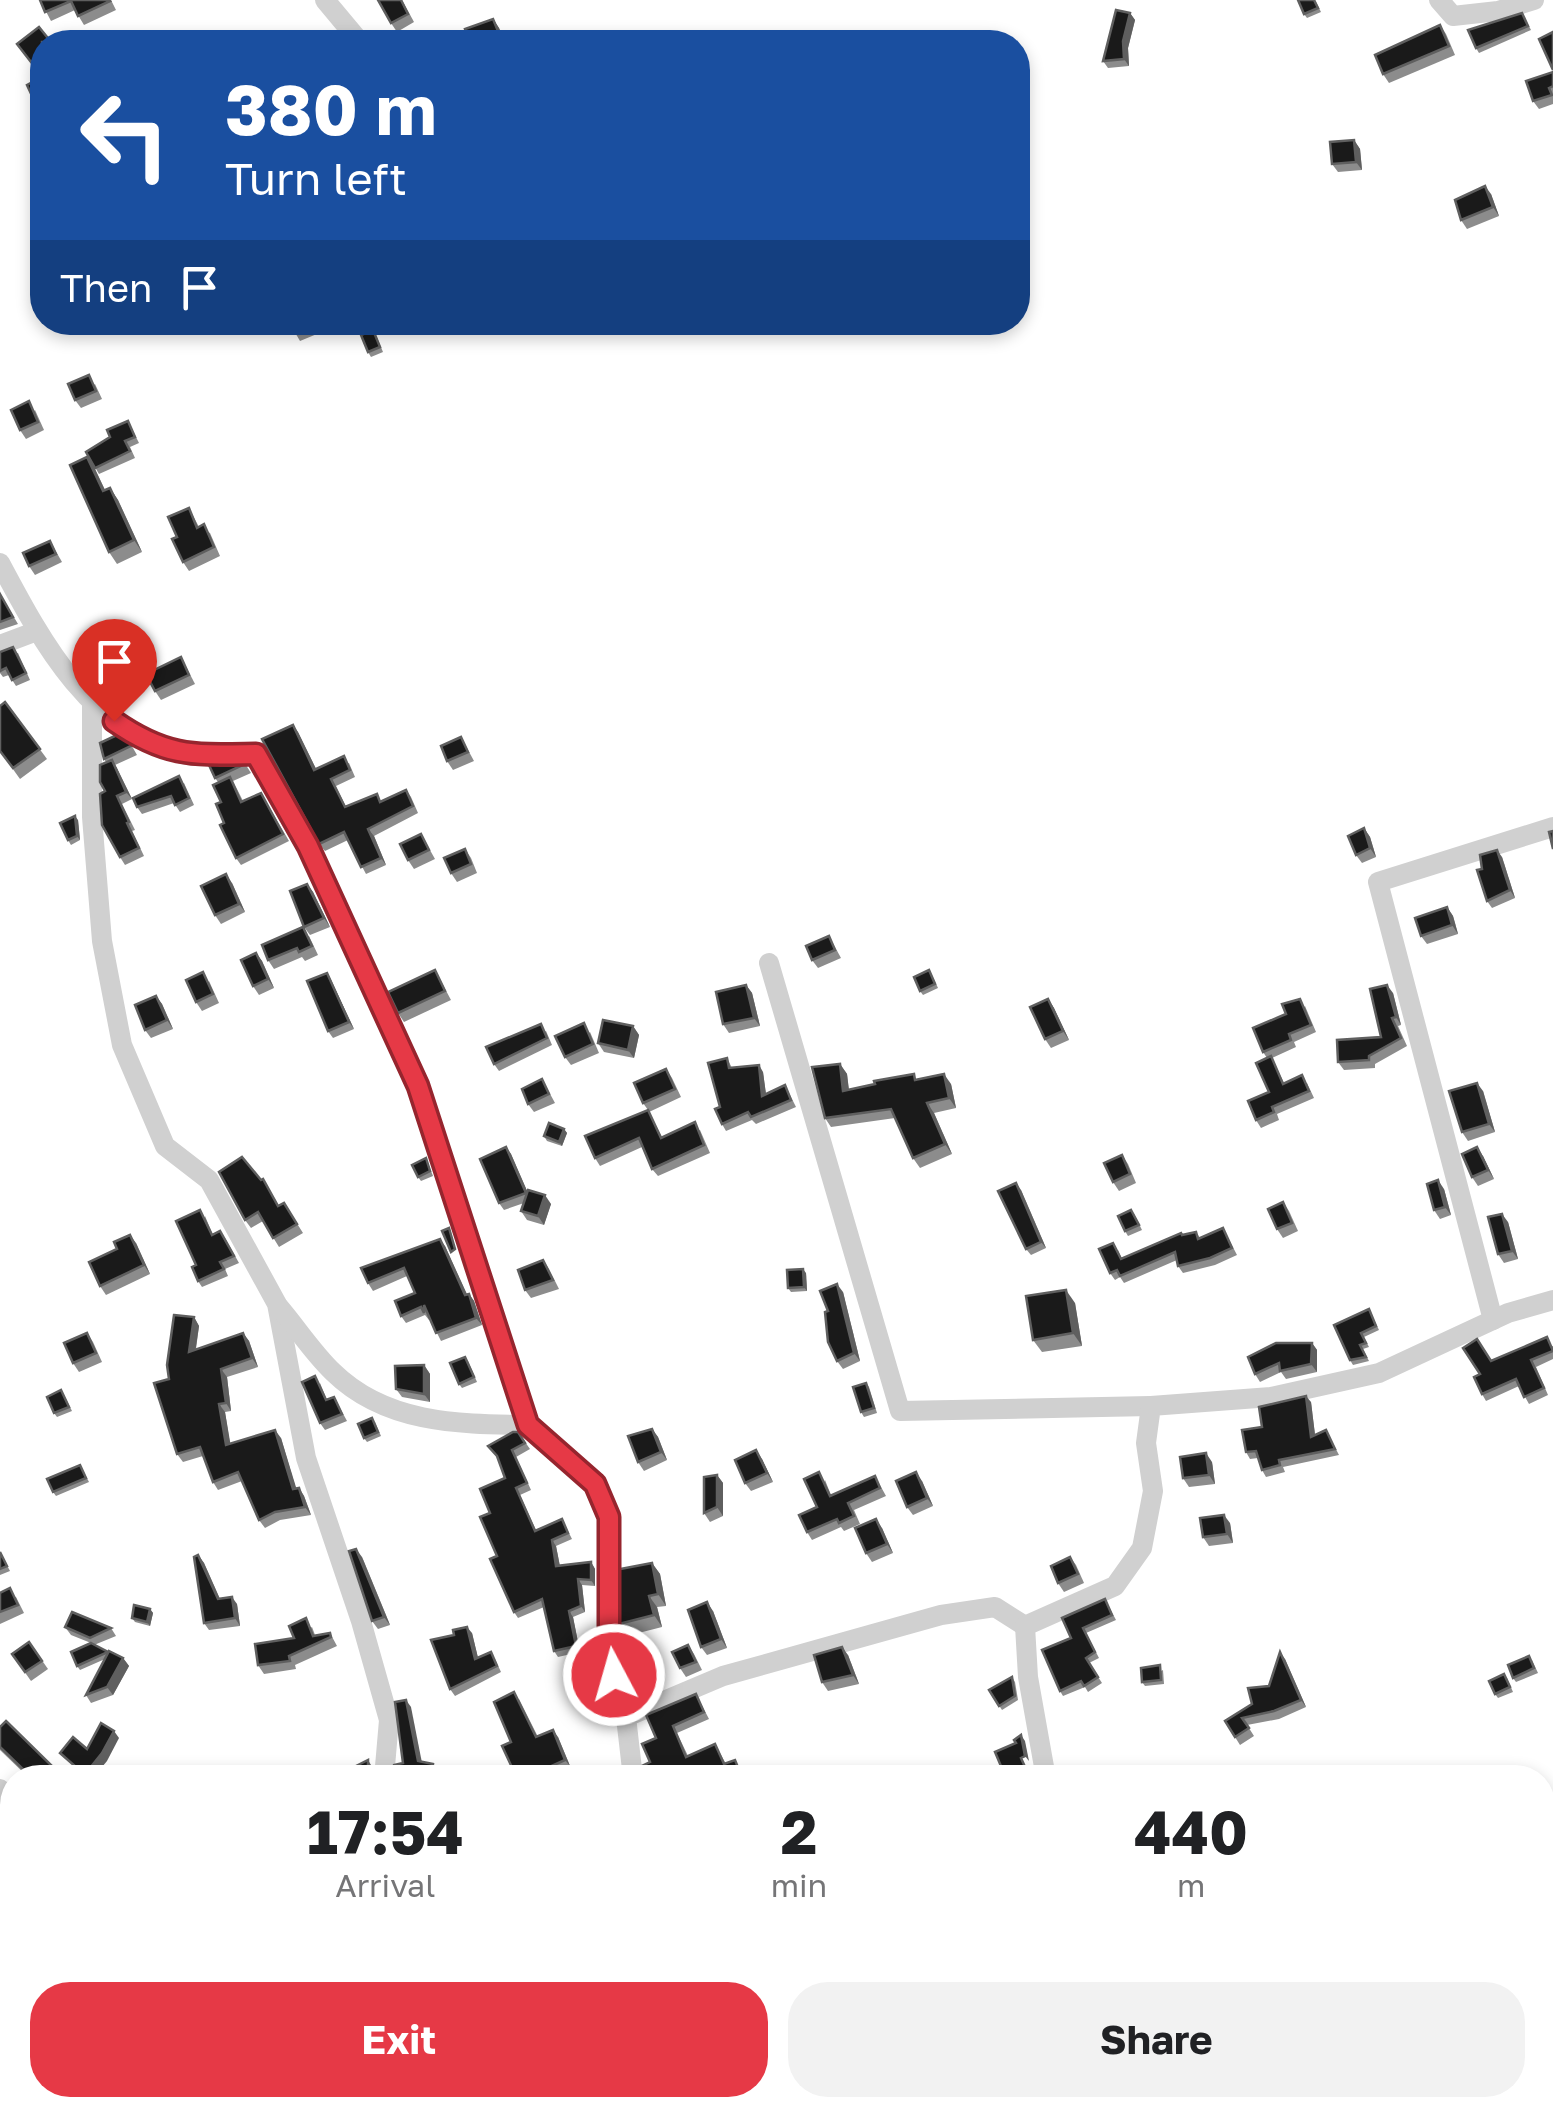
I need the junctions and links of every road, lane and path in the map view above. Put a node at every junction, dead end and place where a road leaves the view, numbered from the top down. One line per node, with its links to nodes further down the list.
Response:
1 (325, 0): 4 (street)
2 (1439, 0): 3 (street)
3 (1534, 0)
4 (350, 30)
5 (0, 562): 6 (street)
6 (36, 631): 7 (street); 8 (street)
7 (0, 645)
8 (92, 705): 12 (street); 15 (street)
9 (1553, 827): 13 (street)
10 (768, 963): 14 (street)
11 (1553, 1300): 13 (street)
12 (276, 1304): 15 (street); 18 (street)
13 (1493, 1320): 14 (street)
14 (1151, 1406): 16 (street)
15 (528, 1425): 17 (street)
16 (1024, 1626): 17 (street); 20 (street)
17 (626, 1718): 19 (street)
18 (385, 1765)
19 (631, 1765)
20 (1044, 1765)

